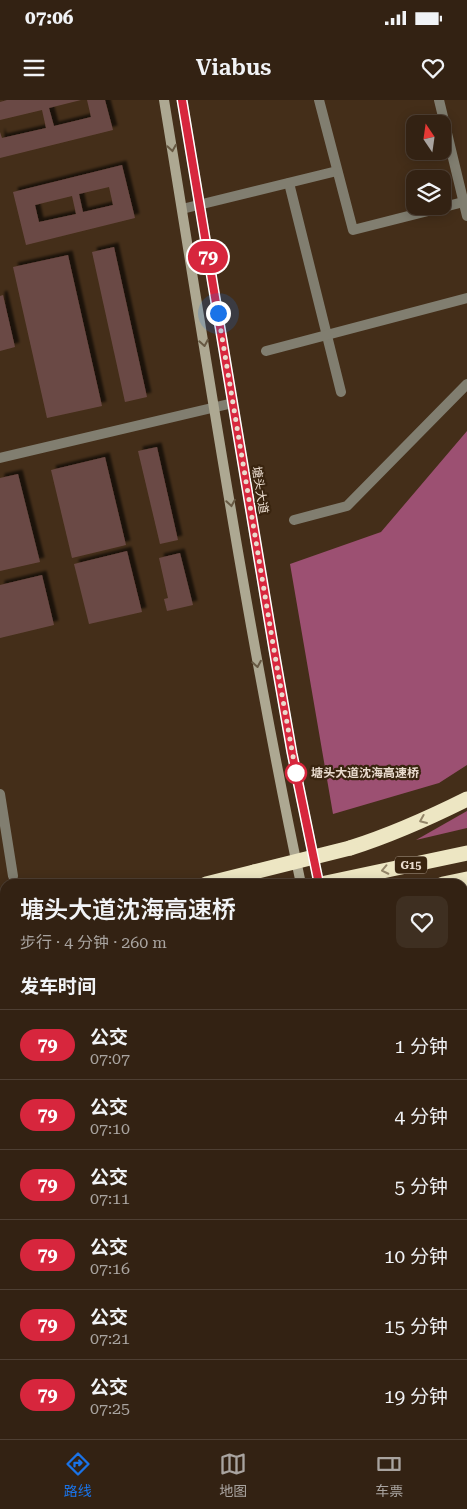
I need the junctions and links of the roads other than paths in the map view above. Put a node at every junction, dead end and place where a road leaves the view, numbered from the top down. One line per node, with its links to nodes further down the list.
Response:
1 (164, 100): 9 (main road, one-way to 9)
2 (182, 100): 8 (main road, 塘头大道)
3 (319, 100): 5 (street)
4 (439, 100): 7 (street)
5 (337, 170): 6 (street); 7 (street)
6 (289, 182): 8 (street); 12 (street)
7 (465, 201): 10 (street)
8 (199, 205): 9 (street); 16 (main road, 塘头大道)
9 (182, 209): 17 (main road, one-way to 17)
10 (467, 216)
11 (467, 298): 12 (street)
12 (327, 336): 13 (street); 15 (street)
13 (266, 351)
14 (467, 384): 19 (street)
15 (341, 392)
16 (233, 402): 17 (street); 27 (main road, 塘头大道)
17 (215, 407): 18 (street); 26 (main road, one-way to 26)
18 (0, 458)
19 (294, 520)
20 (0, 794): 22 (street)
21 (467, 799): 25 (highway, one-way to 25, bridge)
22 (4, 849): 24 (street)
23 (467, 853): 28 (highway, G15, one-way to 28)
24 (13, 876)
25 (226, 879)
26 (299, 879)
27 (319, 879)
28 (342, 879)

